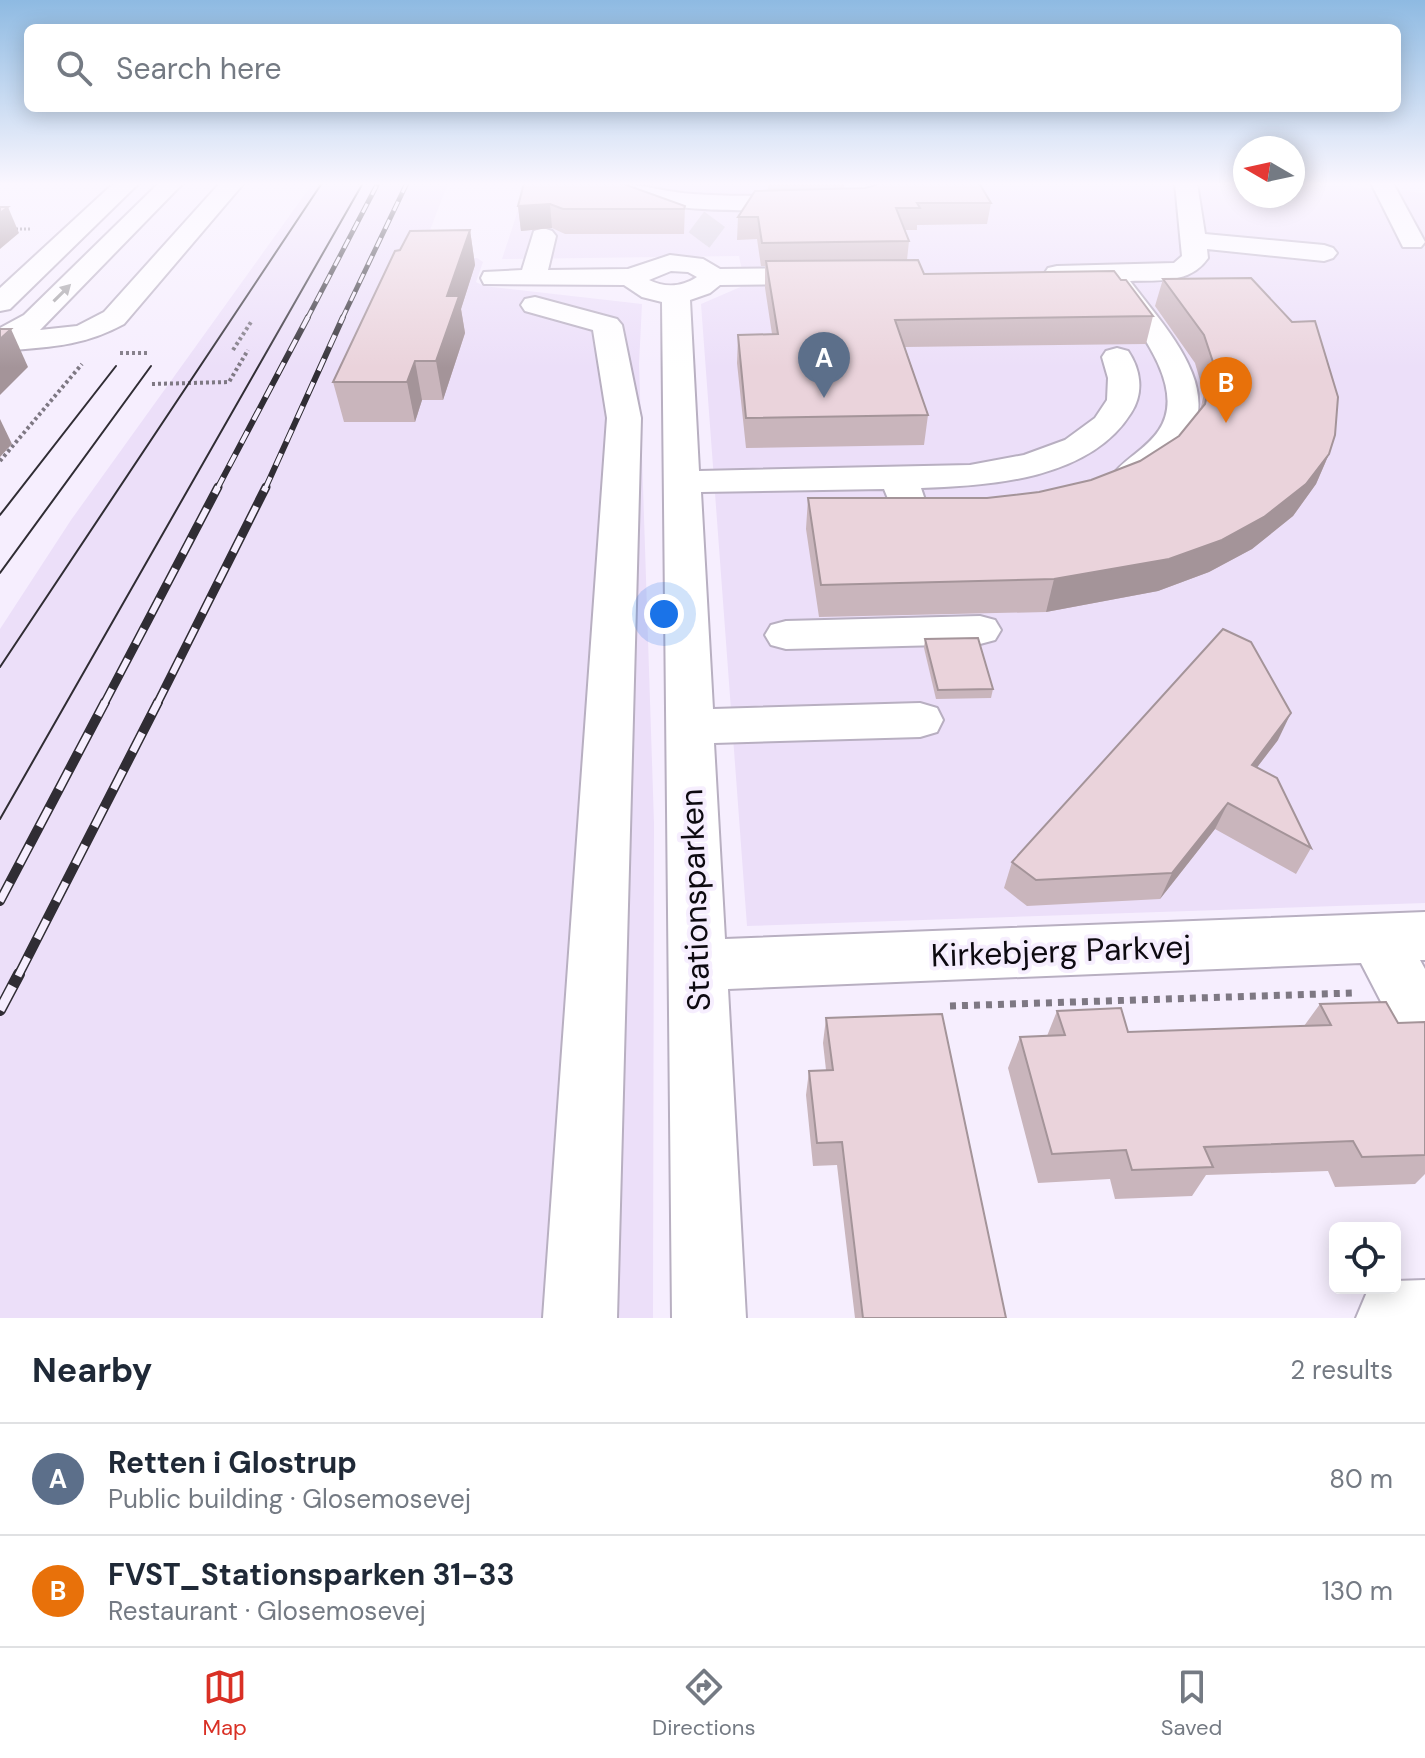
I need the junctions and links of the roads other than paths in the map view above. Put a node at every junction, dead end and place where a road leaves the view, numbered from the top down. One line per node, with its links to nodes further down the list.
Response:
1 (39, 245): 16 (street)
2 (62, 245): 18 (street)
3 (110, 245): 19 (street, one-way to 3)
4 (147, 245): 19 (street)
5 (179, 245): 19 (street)
6 (542, 245): 17 (street)
7 (698, 245): 15 (street)
8 (1194, 245): 11 (street)
9 (1238, 245): 10 (street)
10 (1324, 253)
11 (1111, 273): 12 (street); 22 (street)
12 (1033, 274)
13 (845, 276): 15 (street)
14 (494, 278): 17 (street)
15 (690, 278): 17 (street); 25 (street, Stationsparken)
16 (0, 280)
17 (534, 291): 35 (street)
18 (0, 303)
19 (0, 340)
20 (1117, 357): 21 (street)
21 (1123, 400): 22 (street); 23 (street)
22 (1186, 410): 23 (street)
23 (1033, 464): 24 (street)
24 (899, 477): 25 (street); 26 (street)
25 (682, 482): 30 (street, Stationsparken)
26 (986, 513)
27 (980, 630): 28 (street)
28 (786, 635)
29 (920, 720): 30 (street)
30 (689, 727): 32 (street, Stationsparken)
31 (1401, 937): 32 (street, Kirkebjerg Parkvej); 33 (street)
32 (696, 965): 36 (street, Stationsparken)
33 (1425, 1026)
34 (1425, 1317): 37 (street)
35 (580, 1318)
36 (709, 1318)
37 (1393, 1318)

